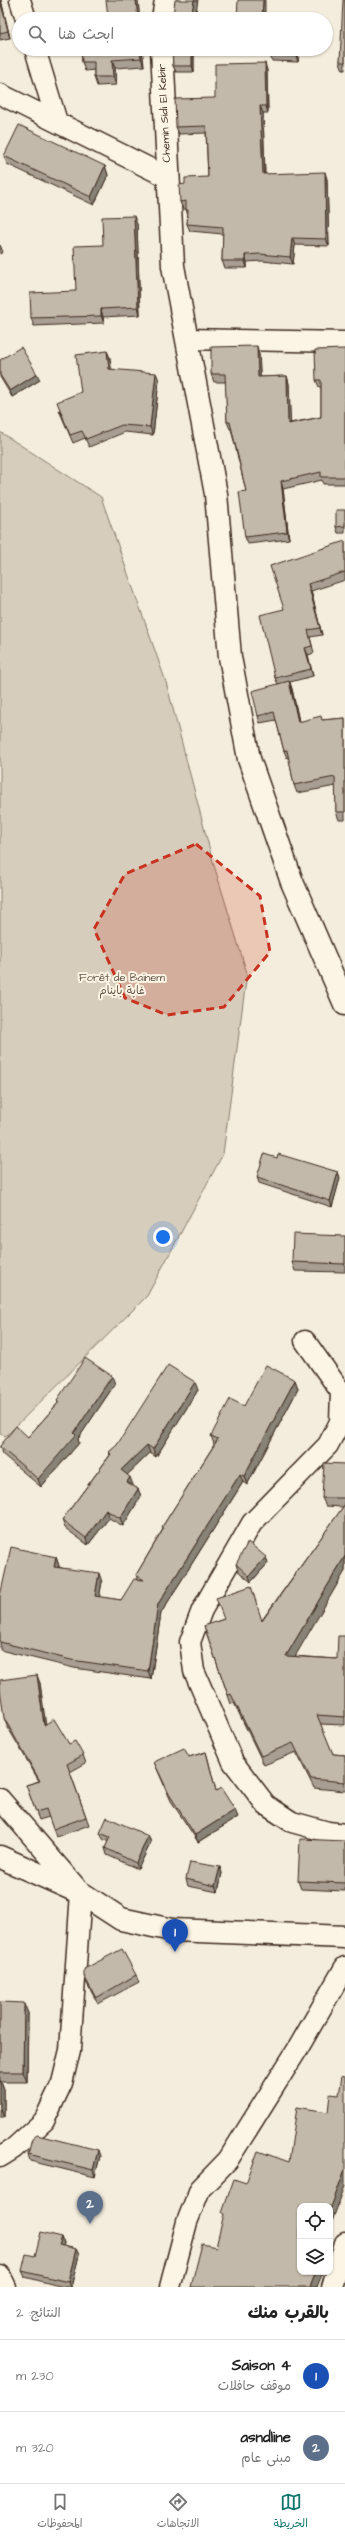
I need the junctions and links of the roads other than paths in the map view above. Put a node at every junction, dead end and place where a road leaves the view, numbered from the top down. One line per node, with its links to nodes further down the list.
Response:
1 (20, 0): 3 (street)
2 (166, 0): 4 (street)
3 (24, 12)
4 (164, 12)
5 (37, 56): 8 (street)
6 (162, 56): 9 (street, Chemin Sidi El Kebir)
7 (0, 94): 8 (street)
8 (57, 122): 9 (street)
9 (167, 177): 10 (street, Chemin Sidi El Kebir)
10 (188, 339): 11 (street); 12 (street, Chemin Sidi El Kebir)
11 (345, 342)
12 (345, 1004)
13 (305, 1341): 15 (street)
14 (0, 1799): 17 (street)
15 (345, 1834)
16 (3, 1863): 17 (street)
17 (81, 1892): 18 (street); 20 (street)
18 (345, 1937)
19 (345, 1967): 25 (street)
20 (6, 2153): 21 (street)
21 (0, 2168)
22 (345, 2243): 26 (street)
23 (0, 2275): 24 (street)
24 (6, 2287)
25 (170, 2287)
26 (332, 2287)

